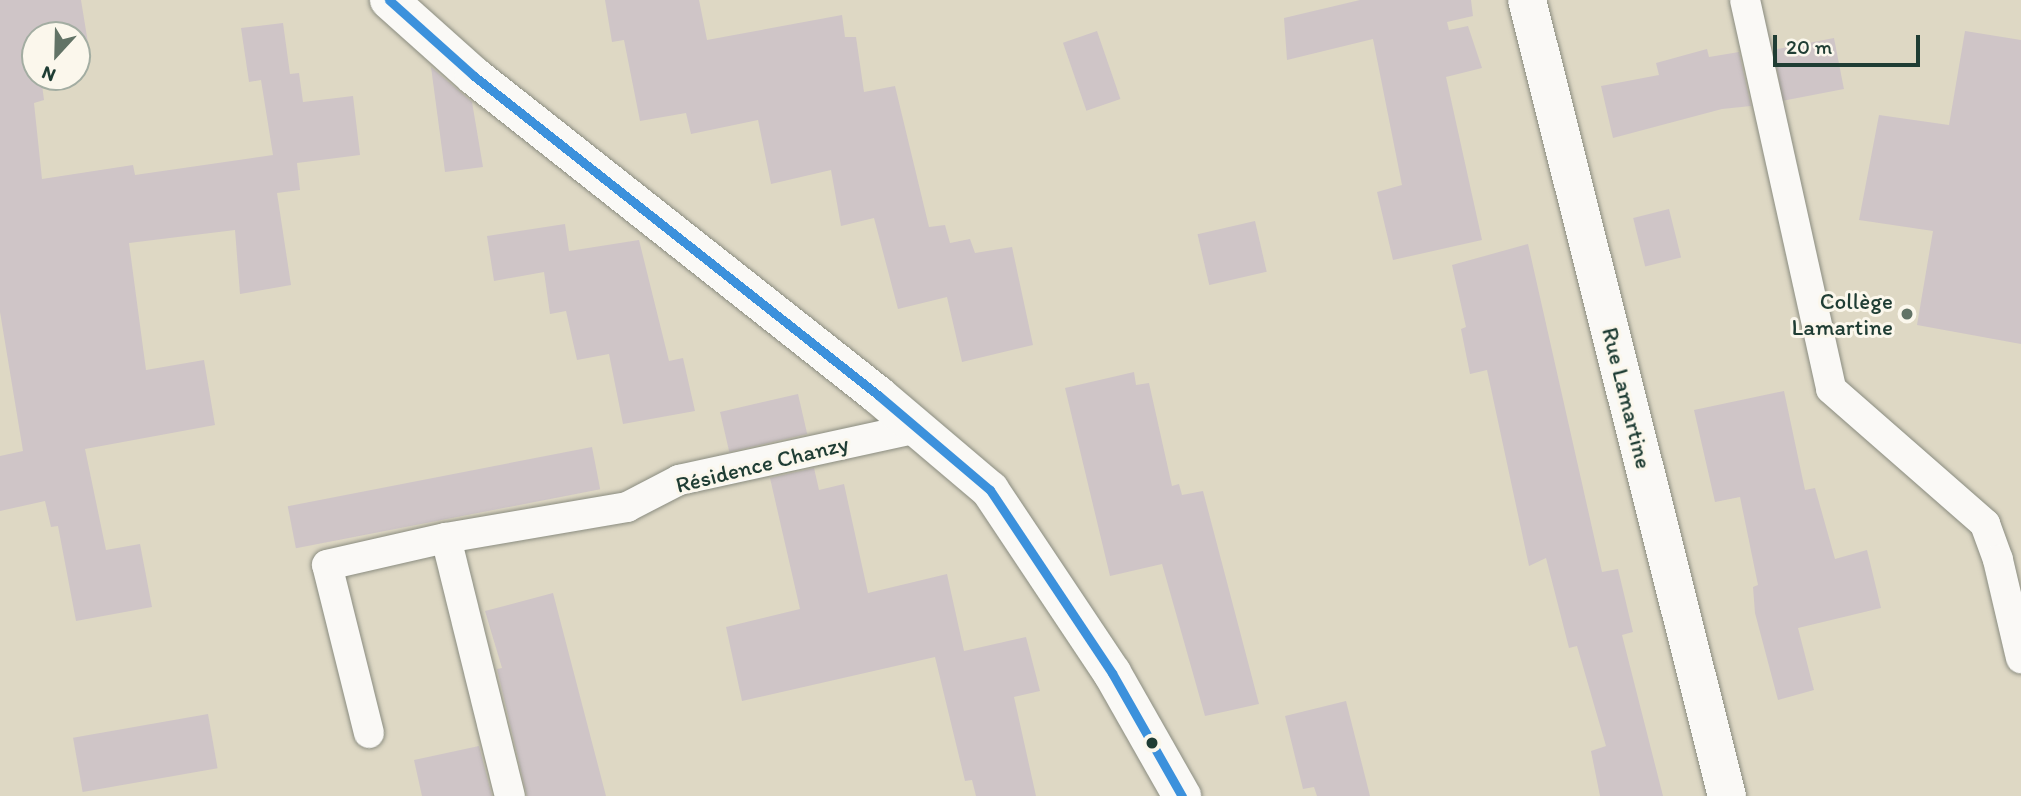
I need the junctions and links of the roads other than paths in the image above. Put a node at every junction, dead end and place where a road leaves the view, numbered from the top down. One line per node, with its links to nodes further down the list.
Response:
1 (389, 0): 4 (street)
2 (1527, 0): 10 (street, Rue Lamartine)
3 (1745, 0): 6 (lane)
4 (916, 428): 5 (lane, Résidence Chanzy); 9 (street)
5 (446, 538): 7 (lane, Résidence Chanzy); 8 (lane)
6 (2021, 658)
7 (369, 733)
8 (510, 796)
9 (1182, 796)
10 (1727, 796)

